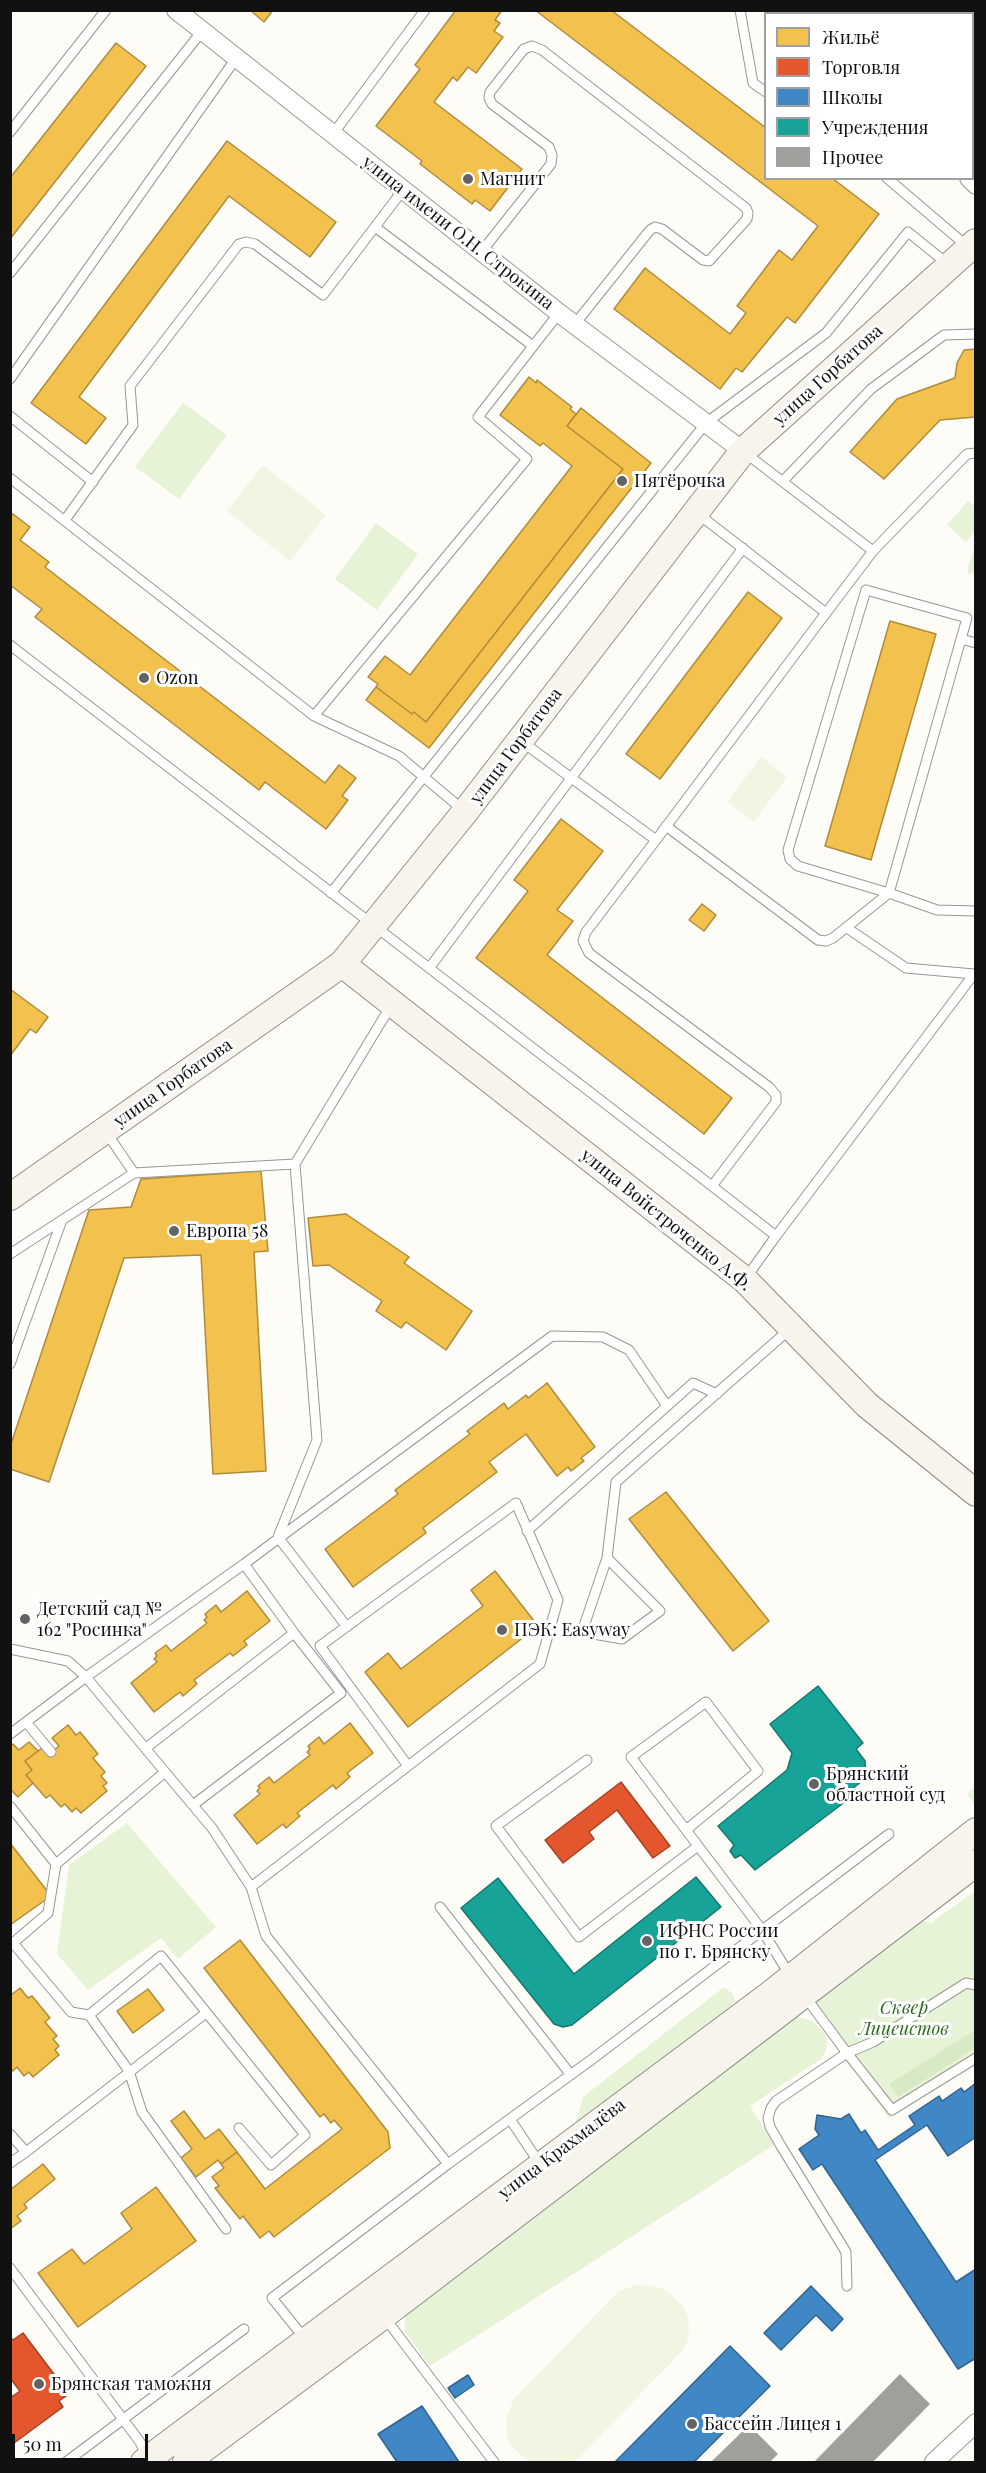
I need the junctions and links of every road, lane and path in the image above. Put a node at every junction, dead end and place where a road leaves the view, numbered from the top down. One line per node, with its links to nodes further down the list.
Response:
1 (106, 10): 8 (lane)
2 (176, 10): 5 (street, улица имени О.Н. Строкина)
3 (425, 10): 9 (lane)
4 (740, 10): 7 (lane)
5 (203, 30): 6 (street, улица имени О.Н. Строкина); 16 (lane)
6 (237, 57): 9 (street, улица имени О.Н. Строкина); 21 (lane)
7 (764, 91)
8 (10, 132)
9 (333, 134): 11 (street, улица имени О.Н. Строкина)
10 (890, 180): 13 (lane)
11 (403, 190): 12 (lane); 14 (street, улица имени О.Н. Строкина)
12 (375, 227): 20 (lane); 28 (lane)
13 (973, 245): 15 (main road, улица Горбатова)
14 (482, 251): 17 (street, улица имени О.Н. Строкина); 18 (lane)
15 (950, 266): 23 (lane); 24 (main road, улица Горбатова)
16 (10, 273)
17 (559, 313): 18 (street, улица имени О.Н. Строкина); 20 (lane)
18 (575, 324): 23 (street, улица имени О.Н. Строкина)
19 (975, 334): 27 (lane)
20 (533, 346): 39 (lane)
21 (10, 379)
22 (10, 416): 28 (lane)
23 (706, 423): 24 (street, улица имени О.Н. Строкина); 41 (lane)
24 (743, 451): 27 (lane); 29 (main road, улица Горбатова)
25 (975, 453): 32 (lane)
26 (10, 478): 30 (lane)
27 (783, 481): 32 (lane)
28 (93, 482): 30 (lane)
29 (695, 511): 31 (lane); 40 (main road, улица Горбатова)
30 (65, 520): 39 (lane)
31 (743, 548): 35 (lane); 42 (lane)
32 (873, 551): 33 (lane)
33 (853, 576): 34 (lane); 35 (lane)
34 (866, 590): 36 (lane); 47 (lane)
35 (826, 613): 44 (lane)
36 (961, 639): 37 (lane); 47 (lane)
37 (975, 643)
38 (10, 645): 46 (lane)
39 (314, 716): 41 (lane)
40 (520, 740): 42 (lane); 43 (main road, улица Горбатова)
41 (424, 777): 43 (lane); 46 (lane)
42 (570, 778): 45 (lane); 52 (lane)
43 (465, 812): 49 (main road, улица Горбатова)
44 (666, 826): 45 (lane); 50 (lane)
45 (656, 840): 58 (lane)
46 (331, 893): 49 (lane)
47 (889, 893): 48 (lane); 50 (lane)
48 (975, 911)
49 (375, 925): 51 (main road, улица Горбатова); 52 (lane)
50 (847, 928): 53 (lane)
51 (342, 964): 54 (main road, улица Войстроченко А.Ф.); 55 (main road, улица Горбатова)
52 (430, 967): 58 (lane)
53 (975, 973): 61 (lane)
54 (393, 1002): 56 (lane); 63 (main road, улица Войстроченко А.Ф.)
55 (105, 1131): 57 (lane); 59 (main road, улица Горбатова)
56 (295, 1164): 57 (lane); 70 (lane)
57 (134, 1173): 60 (lane)
58 (712, 1186): 61 (lane)
59 (10, 1197)
60 (62, 1220): 62 (lane); 65 (lane)
61 (776, 1236): 63 (lane)
62 (10, 1254)
63 (745, 1280): 64 (main road, улица Войстроченко А.Ф.)
64 (791, 1328): 66 (lane); 68 (main road, улица Войстроченко А.Ф.)
65 (10, 1364)
66 (717, 1394): 67 (lane); 71 (lane)
67 (667, 1406): 69 (lane); 70 (lane)
68 (975, 1493)
69 (527, 1531): 73 (lane); 82 (lane)
70 (278, 1537): 72 (lane); 73 (lane)
71 (607, 1558): 71 (lane)
72 (244, 1564): 74 (lane); 76 (lane)
73 (347, 1627): 82 (lane)
74 (294, 1633): 79 (lane); 84 (lane)
75 (10, 1649): 76 (lane)
76 (86, 1677): 77 (lane); 79 (lane)
77 (26, 1722): 78 (lane); 80 (lane)
78 (10, 1734)
79 (146, 1748): 83 (lane)
80 (51, 1752)
81 (587, 1760): 89 (lane)
82 (408, 1766): 92 (lane)
83 (165, 1772): 84 (lane); 91 (lane)
84 (193, 1805): 92 (lane)
85 (10, 1806): 91 (lane)
86 (686, 1830): 86 (lane); 89 (lane)
87 (975, 1831): 96 (main road, улица Крахмалёва)
88 (889, 1834): 94 (lane)
89 (698, 1846): 94 (lane)
90 (975, 1863): 96 (main road)
91 (56, 1864): 95 (lane)
92 (251, 1887): 109 (lane)
93 (440, 1907): 103 (lane)
94 (762, 1930): 96 (lane); 103 (lane)
95 (12, 1944): 99 (lane)
96 (797, 1985): 100 (lane); 110 (main road, улица Крахмалёва); 114 (main road)
97 (975, 1985): 100 (lane)
98 (206, 2013): 99 (lane); 102 (lane); 105 (lane)
99 (89, 2015): 102 (lane)
100 (847, 2053): 101 (lane); 113 (lane)
101 (975, 2058)
102 (129, 2071): 107 (lane); 111 (lane)
103 (571, 2075): 104 (lane)
104 (510, 2120): 109 (lane); 110 (lane)
105 (239, 2128)
106 (10, 2134): 107 (lane)
107 (26, 2152): 108 (lane)
108 (10, 2163)
109 (448, 2164): 116 (lane)
110 (541, 2165): 114 (main road, улица Крахмалёва)
111 (226, 2229)
112 (10, 2268): 117 (lane)
113 (847, 2286)
114 (375, 2305): 116 (main road, улица Крахмалёва); 121 (main road); 122 (lane)
115 (244, 2330): 117 (lane)
116 (307, 2340): 119 (main road, улица Крахмалёва)
117 (124, 2420): 119 (lane); 120 (lane)
118 (975, 2423): 123 (street)
119 (146, 2461)
120 (66, 2463)
121 (186, 2463)
122 (494, 2463)
123 (934, 2463)

